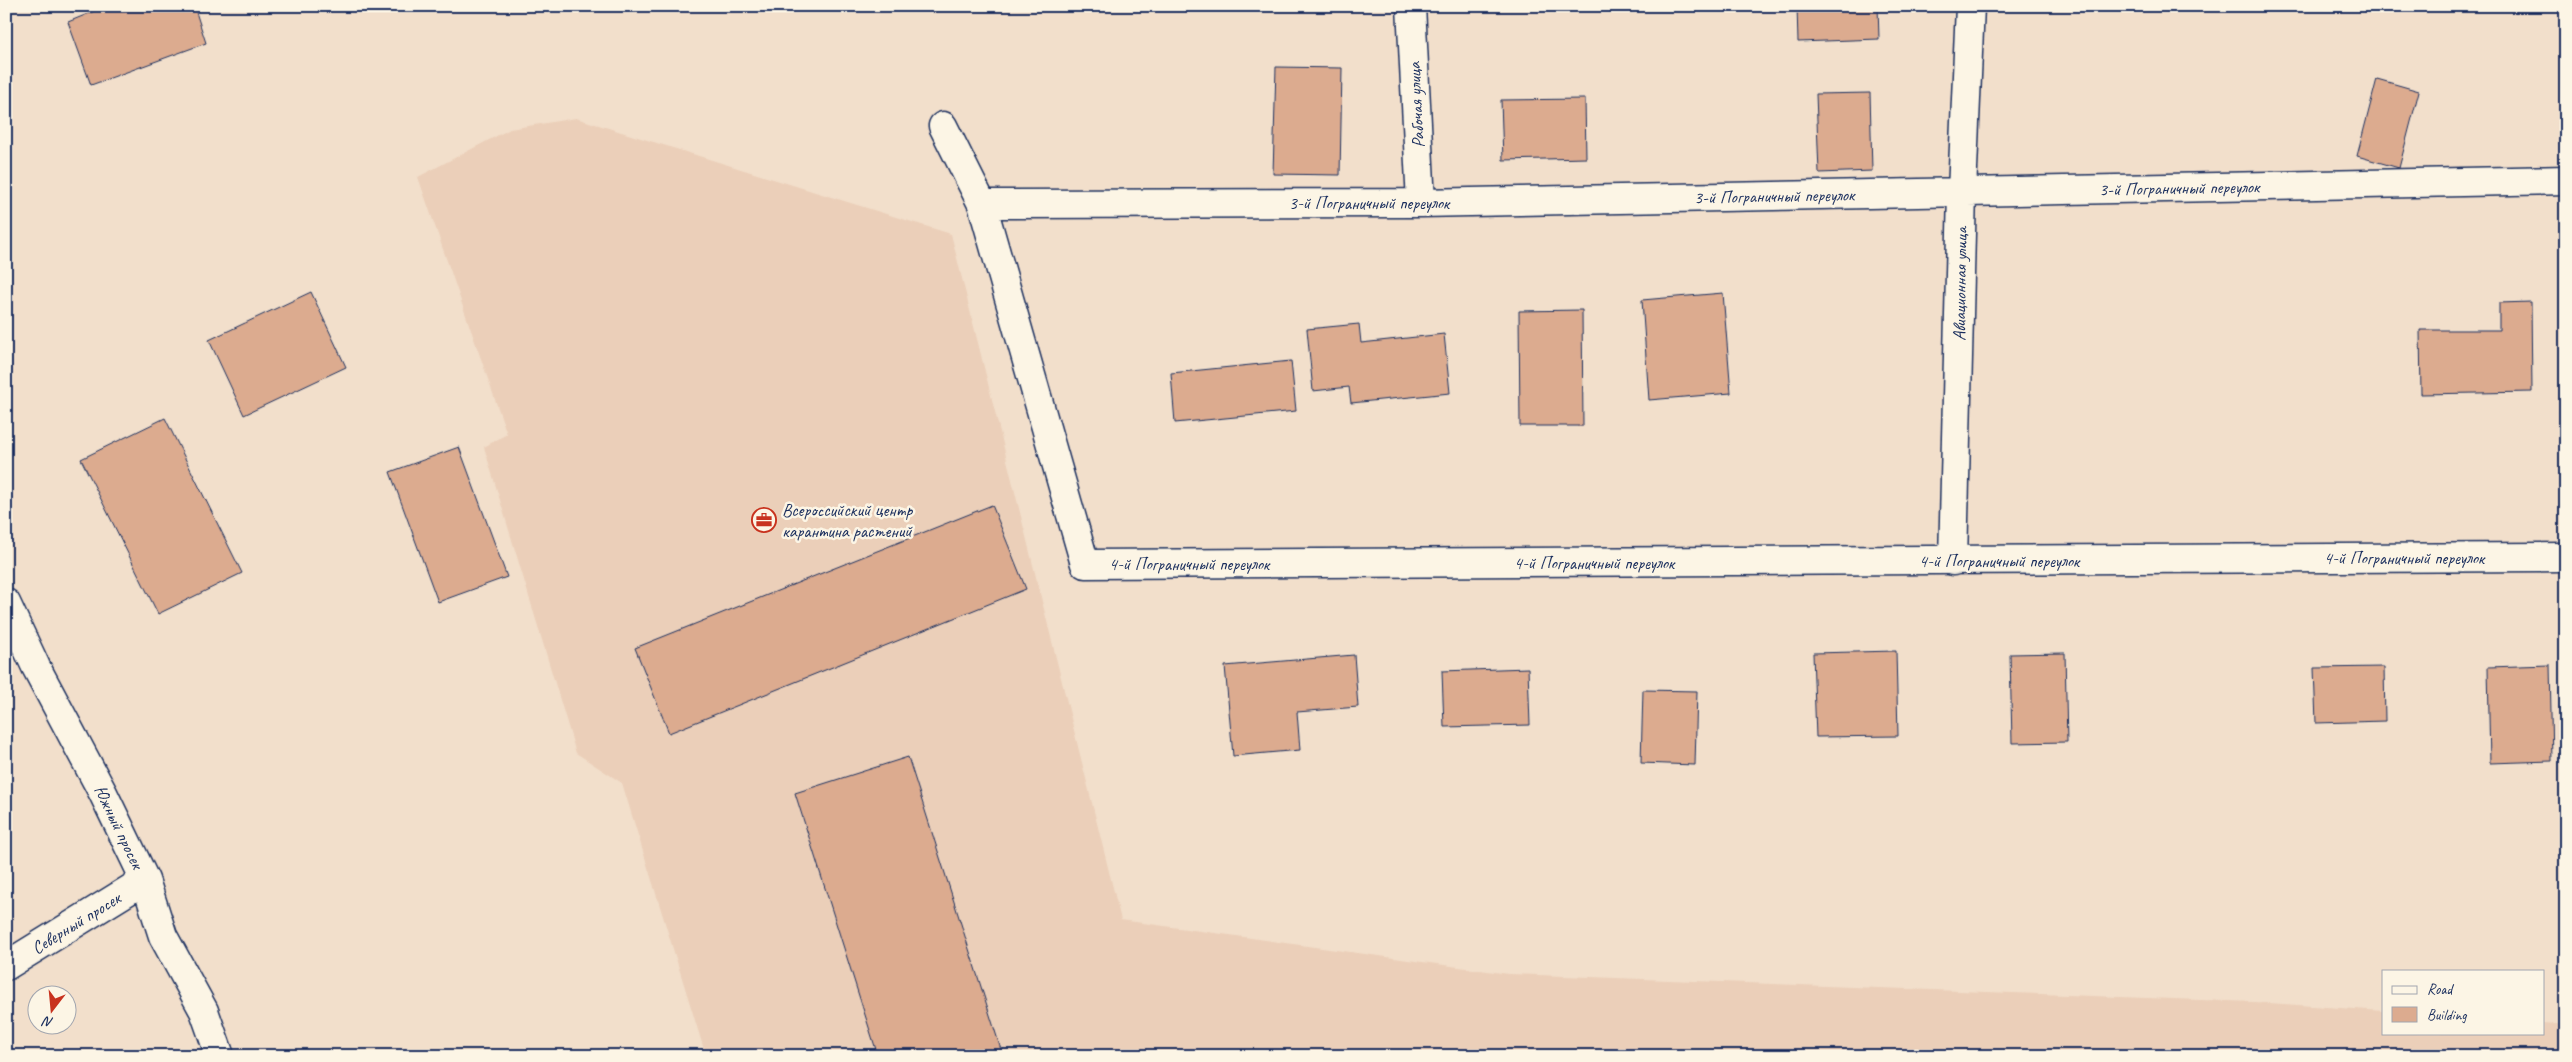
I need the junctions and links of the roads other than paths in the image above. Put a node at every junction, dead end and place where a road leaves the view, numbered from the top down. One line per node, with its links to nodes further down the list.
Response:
1 (1411, 6): 6 (street, Рабочая улица)
2 (1970, 6): 5 (street, Авиационная улица)
3 (943, 126): 7 (street, 4-й Пограничный переулок)
4 (2566, 180): 5 (street, 3-й Пограничный переулок)
5 (1962, 192): 6 (street, 3-й Пограничный переулок); 9 (street, Авиационная улица)
6 (1421, 203): 7 (street, 3-й Пограничный переулок)
7 (982, 204): 9 (street, 4-й Пограничный переулок)
8 (2566, 557): 9 (street, 4-й Пограничный переулок)
9 (1953, 561)
10 (6, 603): 11 (street, Южный просек)
11 (145, 880): 12 (street, Северный просек); 13 (street, Южный просек)
12 (6, 966)
13 (220, 1056)

